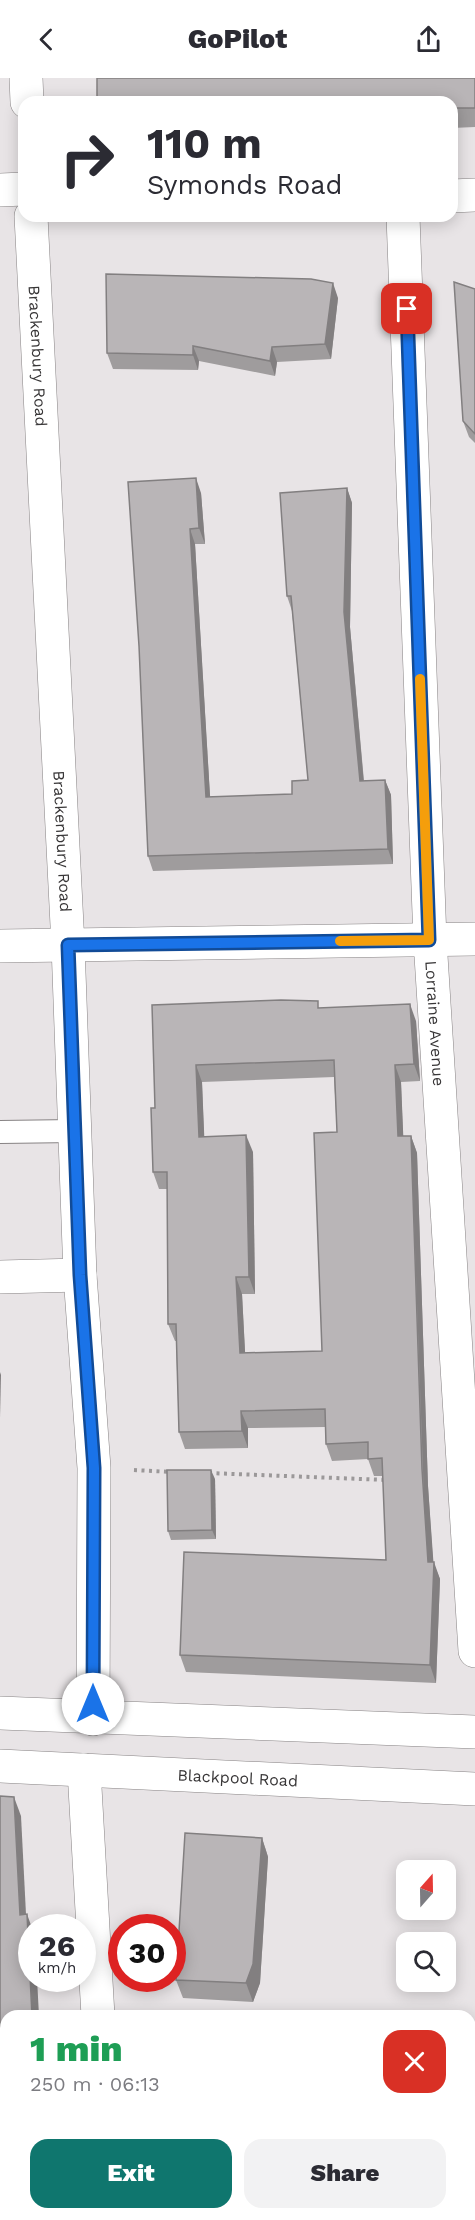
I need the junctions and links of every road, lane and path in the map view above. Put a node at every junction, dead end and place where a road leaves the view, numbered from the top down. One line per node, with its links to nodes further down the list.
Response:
1 (26, 78): 2 (main road)
2 (27, 96)
3 (18, 189): 4 (main road)
4 (0, 190)
5 (458, 195): 6 (main road)
6 (475, 195)
7 (31, 222): 11 (main road, Brackenbury Road)
8 (403, 222): 10 (main road, Lorraine Avenue)
9 (475, 939): 10 (main road)
10 (429, 940): 11 (main road); 21 (main road, Lorraine Avenue)
11 (68, 945): 12 (main road); 13 (main road, Brackenbury Road)
12 (0, 946)
13 (74, 1131): 14 (lane); 15 (main road, Brackenbury Road)
14 (0, 1132)
15 (80, 1275): 16 (main road); 17 (main road, Brackenbury Road)
16 (0, 1277)
17 (94, 1468): 18 (path); 23 (main road, Brackenbury Road)
18 (178, 1472)
19 (202, 1473): 20 (path)
20 (393, 1480)
21 (475, 1651)
22 (0, 1713): 23 (main road)
23 (93, 1719): 24 (main road)
24 (475, 1732)
25 (0, 1766): 26 (main road, Blackpool Road)
26 (84, 1770): 27 (main road, Blackpool Road); 28 (main road)
27 (475, 1789)
28 (98, 2010)

